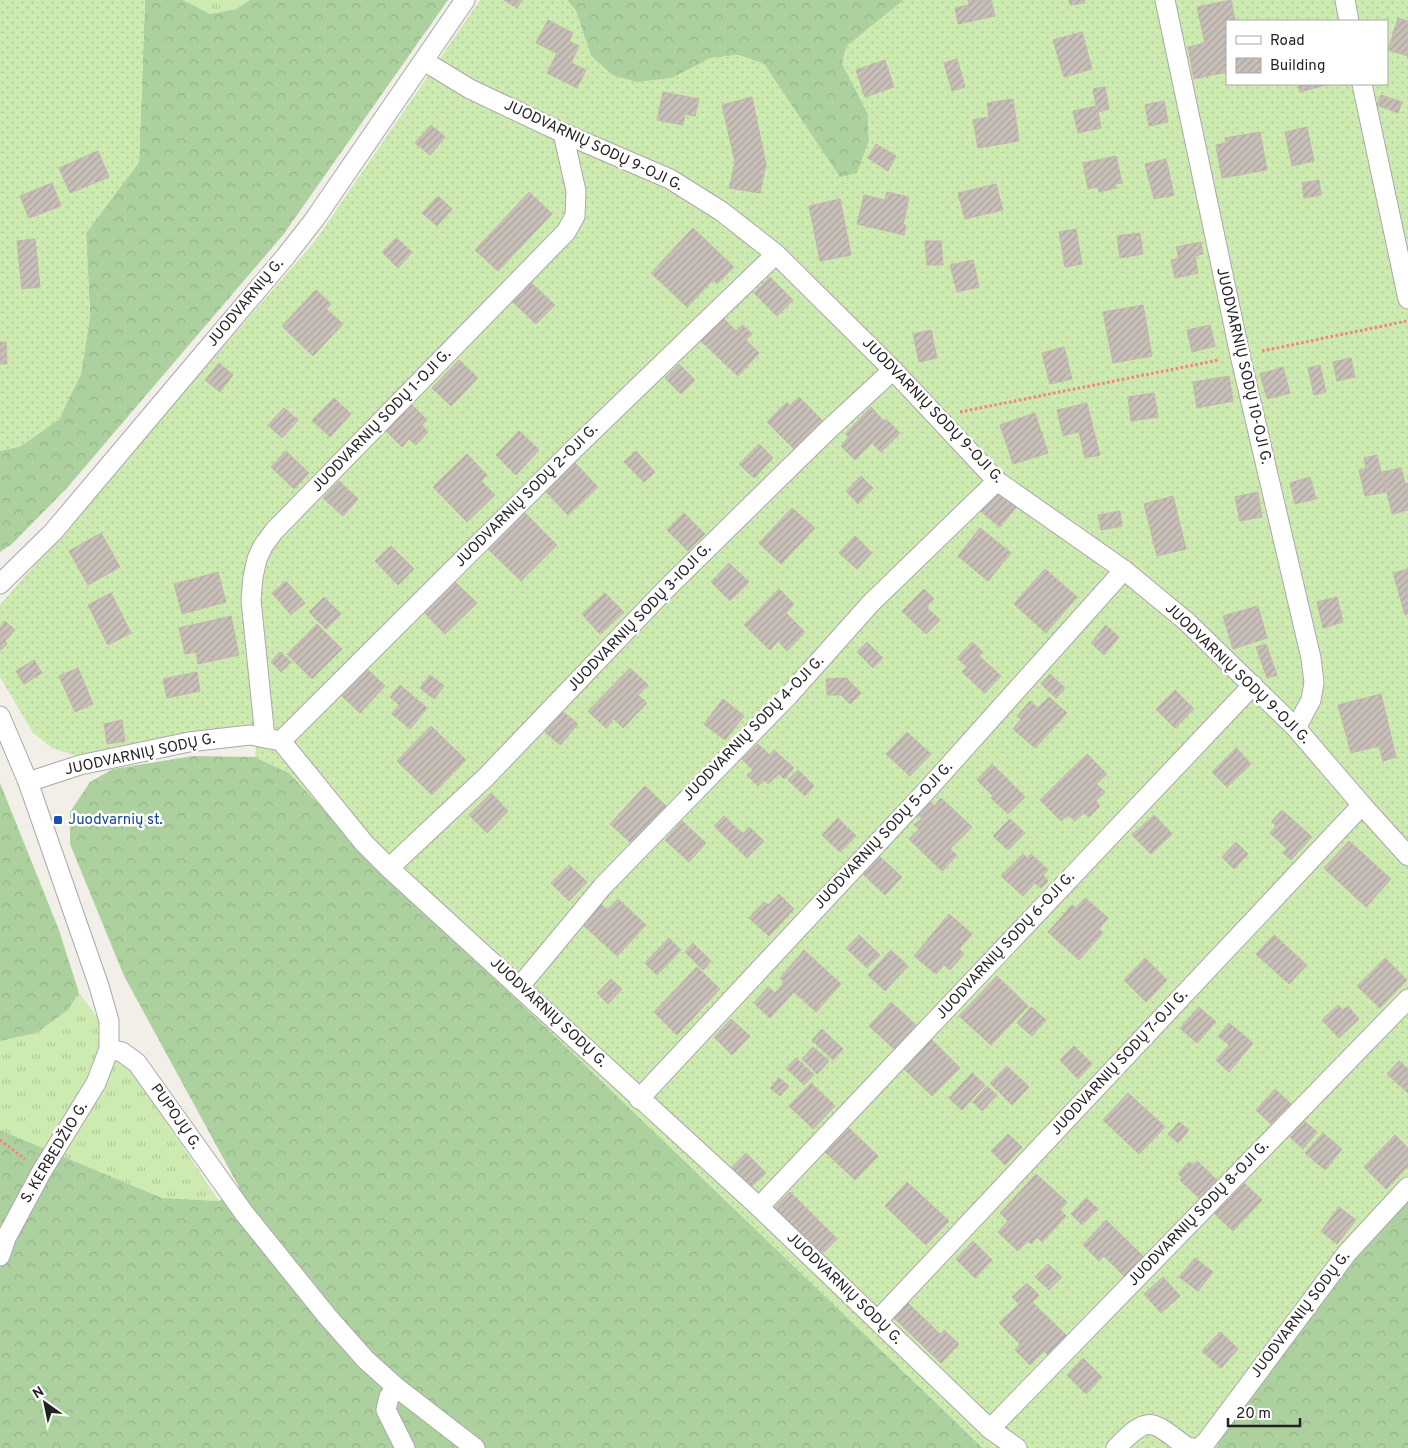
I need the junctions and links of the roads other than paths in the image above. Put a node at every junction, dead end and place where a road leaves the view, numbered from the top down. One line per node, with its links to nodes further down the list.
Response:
1 (465, 0): 5 (street, JUODVARNIŲ G.)
2 (1165, 0): 17 (street, JUODVARNIŲ SODŲ 10-OJI G.)
3 (1345, 0): 4 (street)
4 (1350, 20)
5 (424, 61): 7 (street, JUODVARNIŲ SODŲ 9-OJI G.); 14 (street, JUODVARNIŲ G.)
6 (1362, 85): 9 (street)
7 (563, 133): 8 (street, JUODVARNIŲ SODŲ 9-OJI G.); 18 (street, JUODVARNIŲ SODŲ 1-OJI G.)
8 (776, 254): 11 (street, JUODVARNIŲ SODŲ 9-OJI G.); 18 (street, JUODVARNIŲ SODŲ 2-OJI G.)
9 (1405, 276): 10 (street)
10 (1408, 299)
11 (893, 370): 12 (street, JUODVARNIŲ SODŲ 9-OJI G.); 22 (street, JUODVARNIŲ SODŲ 3-IOJI G.)
12 (997, 481): 13 (street, JUODVARNIŲ SODŲ 9-OJI G.); 23 (street, JUODVARNIŲ SODŲ 4-OJI G.)
13 (1124, 570): 15 (street, JUODVARNIŲ SODŲ 9-OJI G.); 26 (street, JUODVARNIŲ SODŲ 5-OJI G.)
14 (0, 584)
15 (1253, 685): 17 (street, JUODVARNIŲ SODŲ 9-OJI G.); 28 (street, JUODVARNIŲ SODŲ 6-OJI G.)
16 (0, 716): 19 (street)
17 (1296, 728): 20 (street, JUODVARNIŲ SODŲ 9-OJI G.)
18 (273, 740): 19 (street, JUODVARNIŲ SODŲ G.); 22 (street, JUODVARNIŲ SODŲ G.)
19 (28, 782): 25 (street)
20 (1362, 805): 21 (street, JUODVARNIŲ SODŲ 9-OJI G.); 30 (street, JUODVARNIŲ SODŲ 7-OJI G.)
21 (1408, 856)
22 (390, 868): 23 (street, JUODVARNIŲ SODŲ G.)
23 (520, 986): 26 (street, JUODVARNIŲ SODŲ G.)
24 (1408, 999): 32 (street, JUODVARNIŲ SODŲ 8-OJI G.)
25 (109, 1049): 29 (street, S. KERBEDŽIO G.); 31 (street, PUPOJŲ G.)
26 (639, 1099): 28 (street, JUODVARNIŲ SODŲ G.)
27 (1408, 1187): 38 (street, JUODVARNIŲ SODŲ G.)
28 (759, 1208): 30 (street, JUODVARNIŲ SODŲ G.)
29 (0, 1256)
30 (878, 1320): 32 (street, JUODVARNIŲ SODŲ G.)
31 (396, 1388): 33 (street); 34 (street, PUPOJŲ G.)
32 (990, 1429): 35 (street, JUODVARNIŲ SODŲ G.)
33 (405, 1448)
34 (475, 1448)
35 (1017, 1448)
36 (1116, 1448): 37 (street)
37 (1192, 1448)
38 (1199, 1448)

